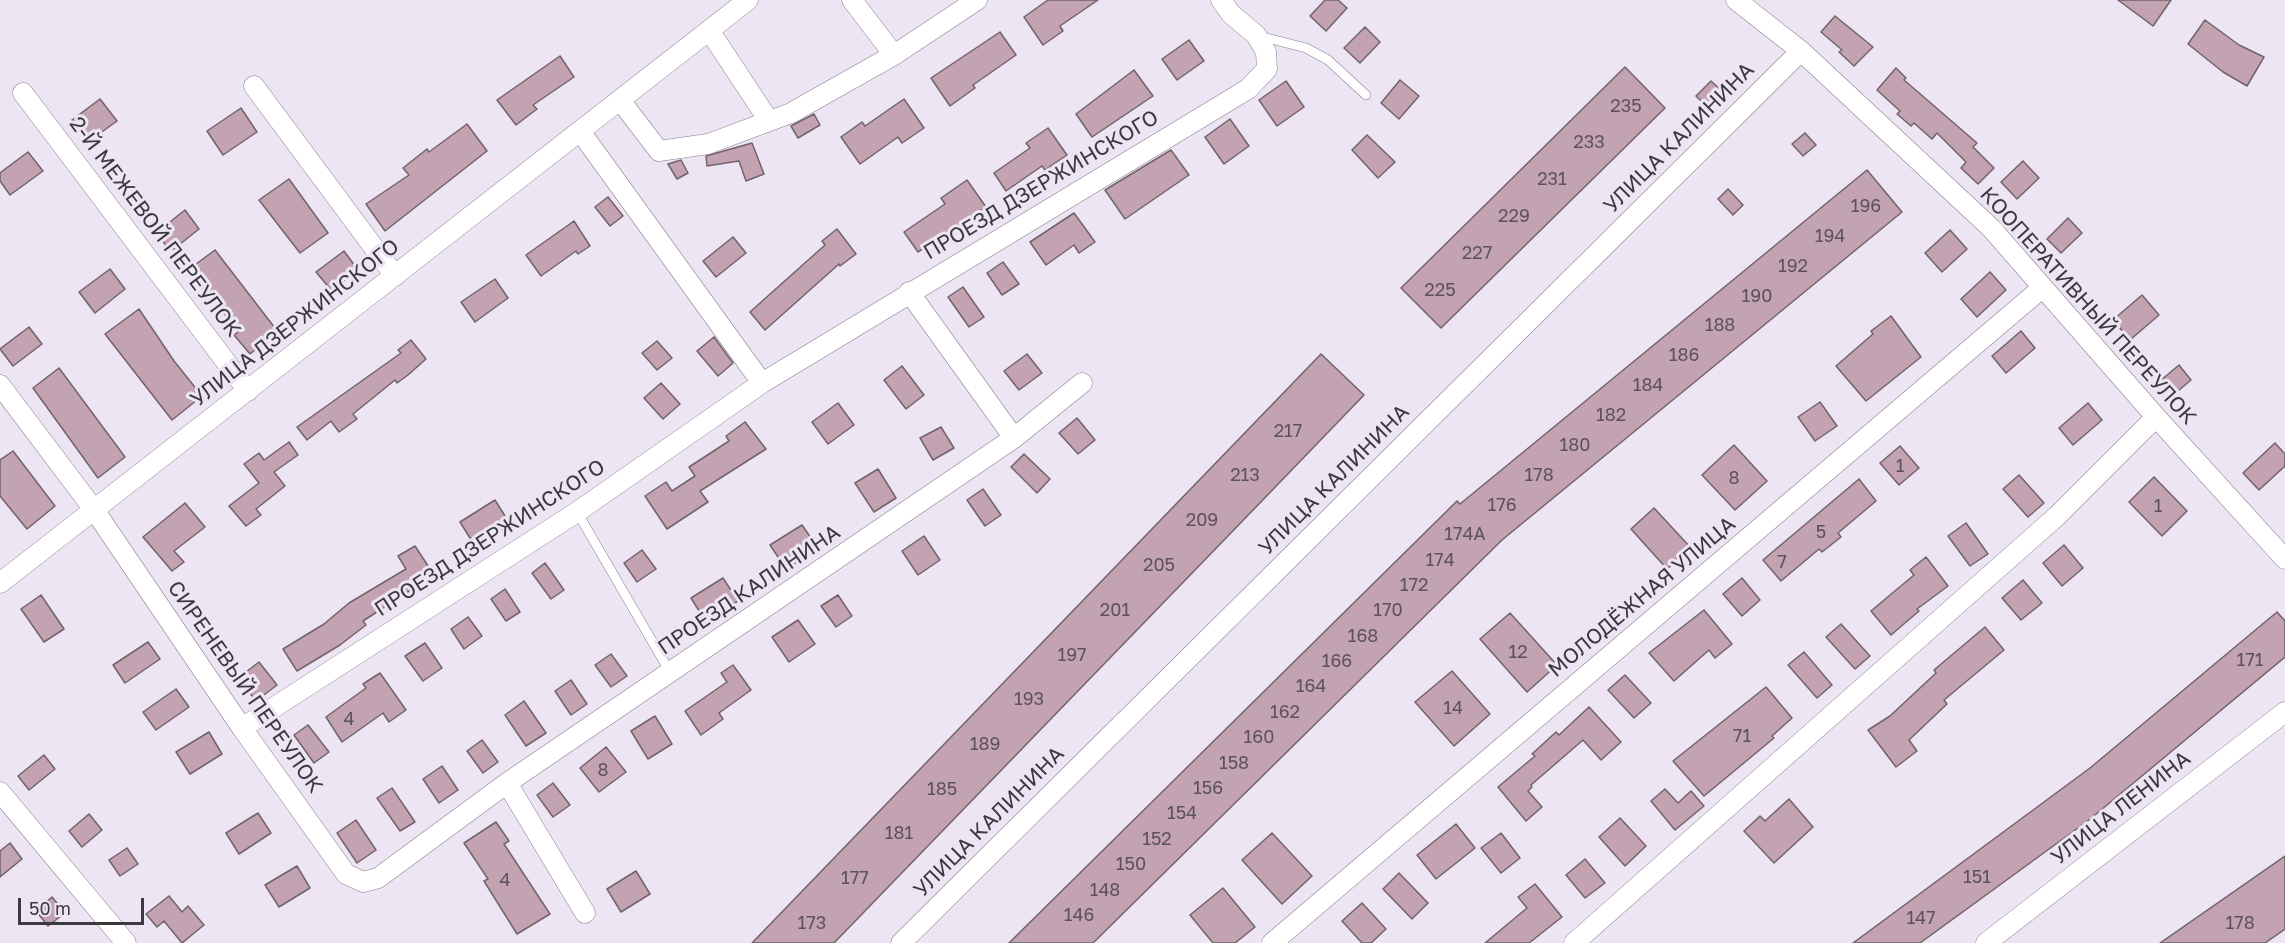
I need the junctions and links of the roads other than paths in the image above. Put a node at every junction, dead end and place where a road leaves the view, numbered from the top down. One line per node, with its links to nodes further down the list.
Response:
1 (748, 0): 6 (street, УЛИЦА ДЗЕРЖИНСКОГО)
2 (852, 0): 9 (street)
3 (977, 0): 9 (street)
4 (1221, 0): 7 (street, ПРОЕЗД ДЗЕРЖИНСКОГО)
5 (1736, 0): 8 (street, КООПЕРАТИВНЫЙ ПЕРЕУЛОК)
6 (709, 30): 13 (street, УЛИЦА ДЗЕРЖИНСКОГО); 14 (street)
7 (1256, 35): 12 (lane); 18 (street, ПРОЕЗД ДЗЕРЖИНСКОГО)
8 (1801, 51): 17 (street, КООПЕРАТИВНЫЙ ПЕРЕУЛОК); 37 (street, УЛИЦА КАЛИНИНА)
9 (894, 55): 14 (street)
10 (254, 86): 16 (street)
11 (23, 93): 22 (street, 2-Й МЕЖЕВОЙ ПЕРЕУЛОК)
12 (1366, 95)
13 (620, 100): 14 (street); 15 (street, УЛИЦА ДЗЕРЖИНСКОГО)
14 (769, 121)
15 (580, 131): 16 (street, УЛИЦА ДЗЕРЖИНСКОГО); 20 (street)
16 (395, 276): 22 (street, УЛИЦА ДЗЕРЖИНСКОГО)
17 (2042, 288): 23 (street, КООПЕРАТИВНЫЙ ПЕРЕУЛОК); 38 (street, МОЛОДЁЖНАЯ УЛИЦА)
18 (909, 292): 20 (street, ПРОЕЗД ДЗЕРЖИНСКОГО); 24 (street)
19 (1082, 383): 24 (street, ПРОЕЗД КАЛИНИНА)
20 (762, 384): 26 (street, ПРОЕЗД ДЗЕРЖИНСКОГО)
21 (0, 385): 25 (street, СИРЕНЕВЫЙ ПЕРЕУЛОК)
22 (248, 391): 25 (street, УЛИЦА ДЗЕРЖИНСКОГО)
23 (2156, 417): 27 (street, КООПЕРАТИВНЫЙ ПЕРЕУЛОК); 39 (street)
24 (1014, 438): 29 (street, ПРОЕЗД КАЛИНИНА)
25 (95, 511): 28 (street, УЛИЦА ДЗЕРЖИНСКОГО); 31 (street, СИРЕНЕВЫЙ ПЕРЕУЛОК)
26 (577, 512): 29 (lane); 31 (street, ПРОЕЗД ДЗЕРЖИНСКОГО)
27 (2285, 559)
28 (0, 583)
29 (670, 672): 32 (street, ПРОЕЗД КАЛИНИНА)
30 (2285, 712): 40 (street, УЛИЦА ЛЕНИНА)
31 (242, 728): 34 (street, СИРЕНЕВЫЙ ПЕРЕУЛОК)
32 (507, 783): 34 (street, ПРОЕЗД КАЛИНИНА); 35 (street)
33 (0, 792): 36 (street)
34 (363, 882)
35 (585, 913)
36 (126, 943)
37 (901, 943)
38 (1272, 943)
39 (1574, 943)
40 (1986, 943)

